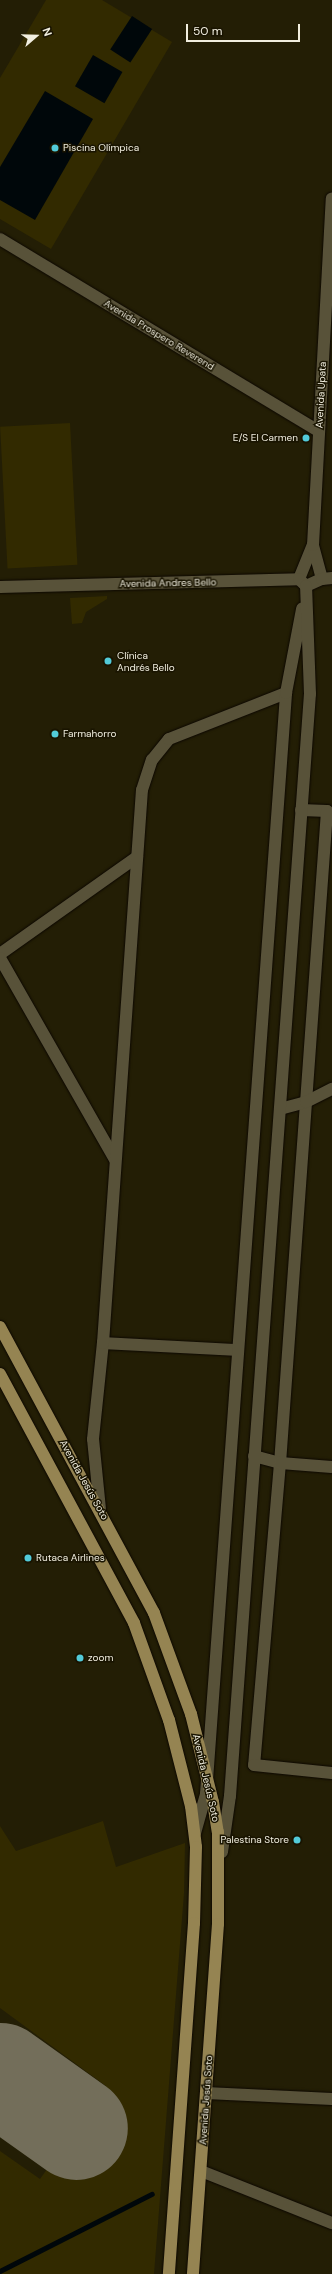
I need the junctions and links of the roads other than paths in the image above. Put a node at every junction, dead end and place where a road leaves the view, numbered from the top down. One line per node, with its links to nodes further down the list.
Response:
1 (332, 199): 3 (street, Avenida Upata)
2 (0, 239): 3 (street, Avenida Prospero Reverend)
3 (318, 431): 4 (street, Avenida Upata)
4 (313, 544): 5 (street, Avenida Upata); 6 (street, Avenida Upata)
5 (327, 578): 6 (street, Avenida Andres Bello)
6 (302, 583): 7 (street, Avenida Andres Bello); 8 (street); 9 (street)
7 (0, 587)
8 (286, 692): 11 (street); 20 (street)
9 (301, 810): 10 (street); 16 (street)
10 (329, 811): 15 (street)
11 (137, 857): 12 (street); 17 (street)
12 (0, 954)
13 (0, 958): 17 (street)
14 (332, 1089): 15 (street)
15 (306, 1102): 16 (street); 23 (street)
16 (280, 1109): 22 (street)
17 (115, 1160): 19 (street)
18 (0, 1327): 25 (main road, Avenida Jesús Soto)
19 (103, 1343): 20 (street); 25 (street)
20 (238, 1350): 27 (street)
21 (0, 1374): 28 (main road, Avenida Jesús Soto)
22 (254, 1456): 23 (street); 29 (street)
23 (280, 1463): 24 (street); 26 (street)
24 (332, 1468)
25 (100, 1508): 27 (main road, Avenida Jesús Soto)
26 (332, 1773)
27 (208, 1775): 28 (street); 29 (main road, Avenida Jesús Soto)
28 (195, 1833): 34 (main road, Avenida Jesús Soto)
29 (220, 1868): 30 (main road, Avenida Jesús Soto)
30 (206, 2093): 31 (street); 32 (main road, Avenida Jesús Soto)
31 (332, 2099)
32 (200, 2171): 33 (street); 35 (main road, Avenida Jesús Soto)
33 (332, 2223)
34 (169, 2274)
35 (193, 2274)

